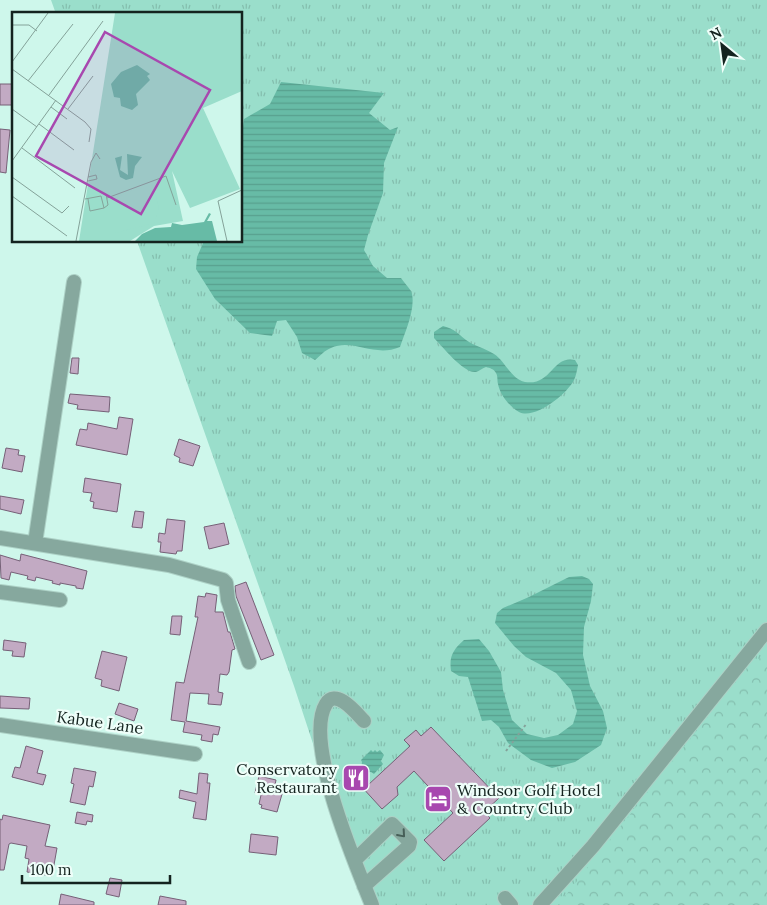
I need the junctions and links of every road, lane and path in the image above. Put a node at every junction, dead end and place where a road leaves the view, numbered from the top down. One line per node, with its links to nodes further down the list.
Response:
1 (74, 282): 3 (street)
2 (0, 538): 3 (street)
3 (35, 543): 7 (street)
4 (0, 592): 5 (street)
5 (60, 600)
6 (767, 630): 16 (street)
7 (249, 662)
8 (364, 721): 13 (street)
9 (527, 723): 11 (path)
10 (0, 725): 12 (street, Kabue Lane)
11 (506, 751)
12 (195, 754)
13 (355, 860): 14 (street); 14 (street, one-way to 14)
14 (364, 886): 15 (street)
15 (372, 905)
16 (540, 905)

